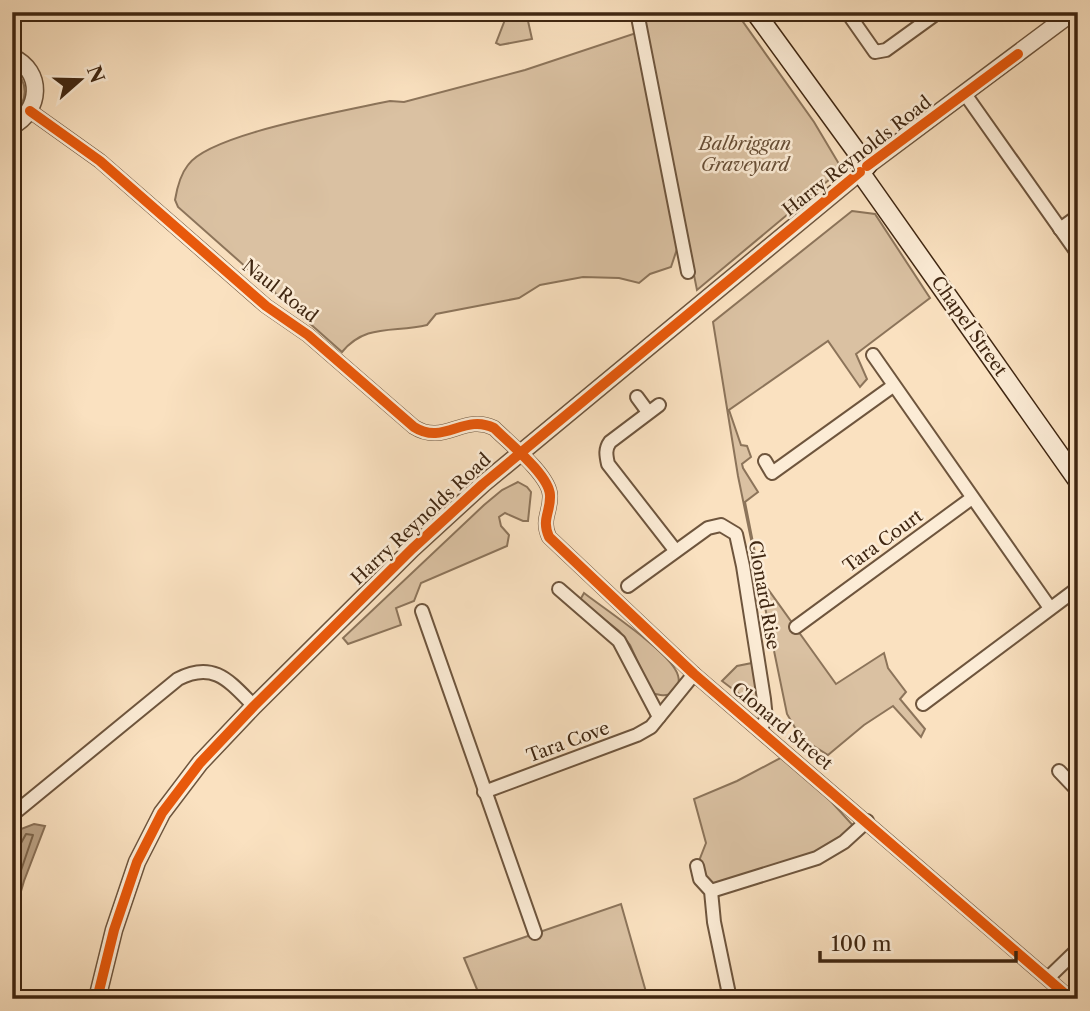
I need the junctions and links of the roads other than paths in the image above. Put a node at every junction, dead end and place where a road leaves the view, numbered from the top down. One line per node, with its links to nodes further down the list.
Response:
1 (13, 12): 8 (street)
2 (637, 12): 17 (street)
3 (755, 12): 13 (main road, Chapel Street)
4 (847, 12): 6 (street)
5 (1073, 12): 7 (street, Harry Reynolds Road)
6 (933, 16)
7 (1053, 18): 10 (street, Harry Reynolds Road)
8 (12, 24)
9 (12, 57): 11 (street)
10 (965, 94): 13 (street, Harry Reynolds Road); 15 (street)
11 (30, 111): 12 (street); 21 (street, Naul Road)
12 (12, 126)
13 (864, 169): 21 (street, Harry Reynolds Road); 23 (main road, Chapel Street)
14 (1078, 216): 15 (street)
15 (1060, 229): 16 (street)
16 (1078, 254)
17 (688, 272)
18 (873, 355): 19 (street)
19 (892, 386): 22 (street); 24 (street)
20 (637, 397): 25 (street)
21 (519, 453): 34 (street, Clonard Street); 36 (street, Harry Reynolds Road)
22 (765, 461)
23 (1078, 481)
24 (972, 498): 29 (street); 31 (street, Tara Court)
25 (675, 550): 26 (street, Clonard Rise); 38 (street, Clonard Rise)
26 (628, 586)
27 (1078, 588): 29 (street)
28 (559, 589): 37 (street)
29 (1051, 608): 35 (street)
30 (422, 611): 41 (street)
31 (816, 612): 32 (street); 33 (street, Tara Court)
32 (825, 624)
33 (796, 627)
34 (694, 674): 37 (street, Tara Cove); 38 (street, Clonard Street)
35 (923, 704)
36 (254, 706): 42 (street); 49 (street, Harry Reynolds Road)
37 (659, 717): 41 (street, Tara Cove)
38 (760, 730): 43 (street, Clonard Street)
39 (1059, 771): 40 (street)
40 (1078, 791)
41 (484, 792): 46 (street)
42 (12, 815)
43 (867, 821): 45 (street); 48 (street, Clonard Street)
44 (697, 866): 45 (street)
45 (711, 891): 50 (street)
46 (535, 933)
47 (1078, 949): 48 (street)
48 (1048, 978): 53 (street, Clonard Street)
49 (97, 999)
50 (730, 999)
51 (819, 999): 52 (street)
52 (832, 999)
53 (1071, 999)

